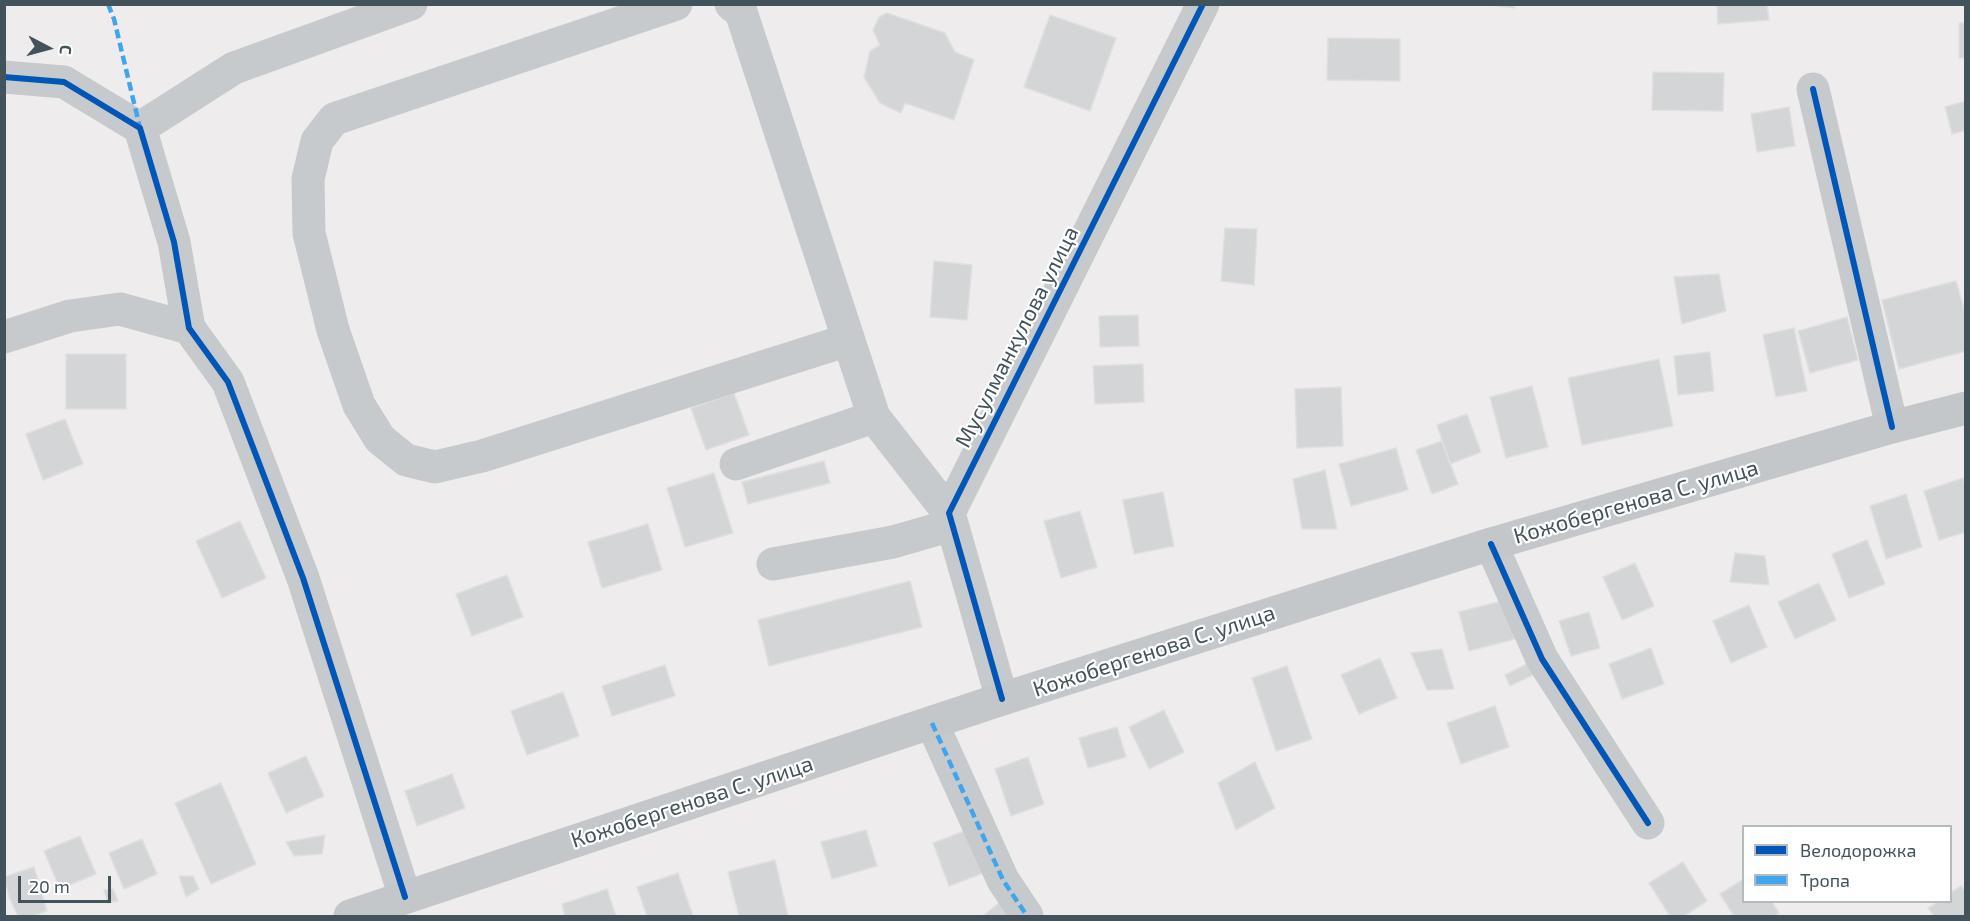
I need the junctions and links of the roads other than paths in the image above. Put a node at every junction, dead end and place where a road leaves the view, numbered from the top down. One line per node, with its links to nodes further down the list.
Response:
1 (411, 4): 7 (street)
2 (676, 4): 10 (street)
3 (731, 4): 10 (street)
4 (1203, 4): 15 (street, Мусулманкулова улица)
5 (4, 77): 7 (street)
6 (1813, 89): 13 (street)
7 (140, 128): 8 (street)
8 (189, 327): 9 (street); 21 (street)
9 (4, 337)
10 (848, 340): 12 (street)
11 (1965, 408): 13 (main road, Кожобергенова С. улица)
12 (874, 417): 14 (street); 15 (street)
13 (1892, 427): 16 (main road, Кожобергенова С. улица)
14 (736, 464)
15 (950, 519): 17 (street); 18 (street)
16 (1491, 544): 18 (main road, Кожобергенова С. улица); 20 (street)
17 (773, 564)
18 (1002, 699): 19 (main road, Кожобергенова С. улица)
19 (932, 723): 21 (main road, Кожобергенова С. улица); 23 (street)
20 (1648, 823)
21 (408, 907): 22 (main road, Кожобергенова С. улица)
22 (350, 916)
23 (1027, 916)

